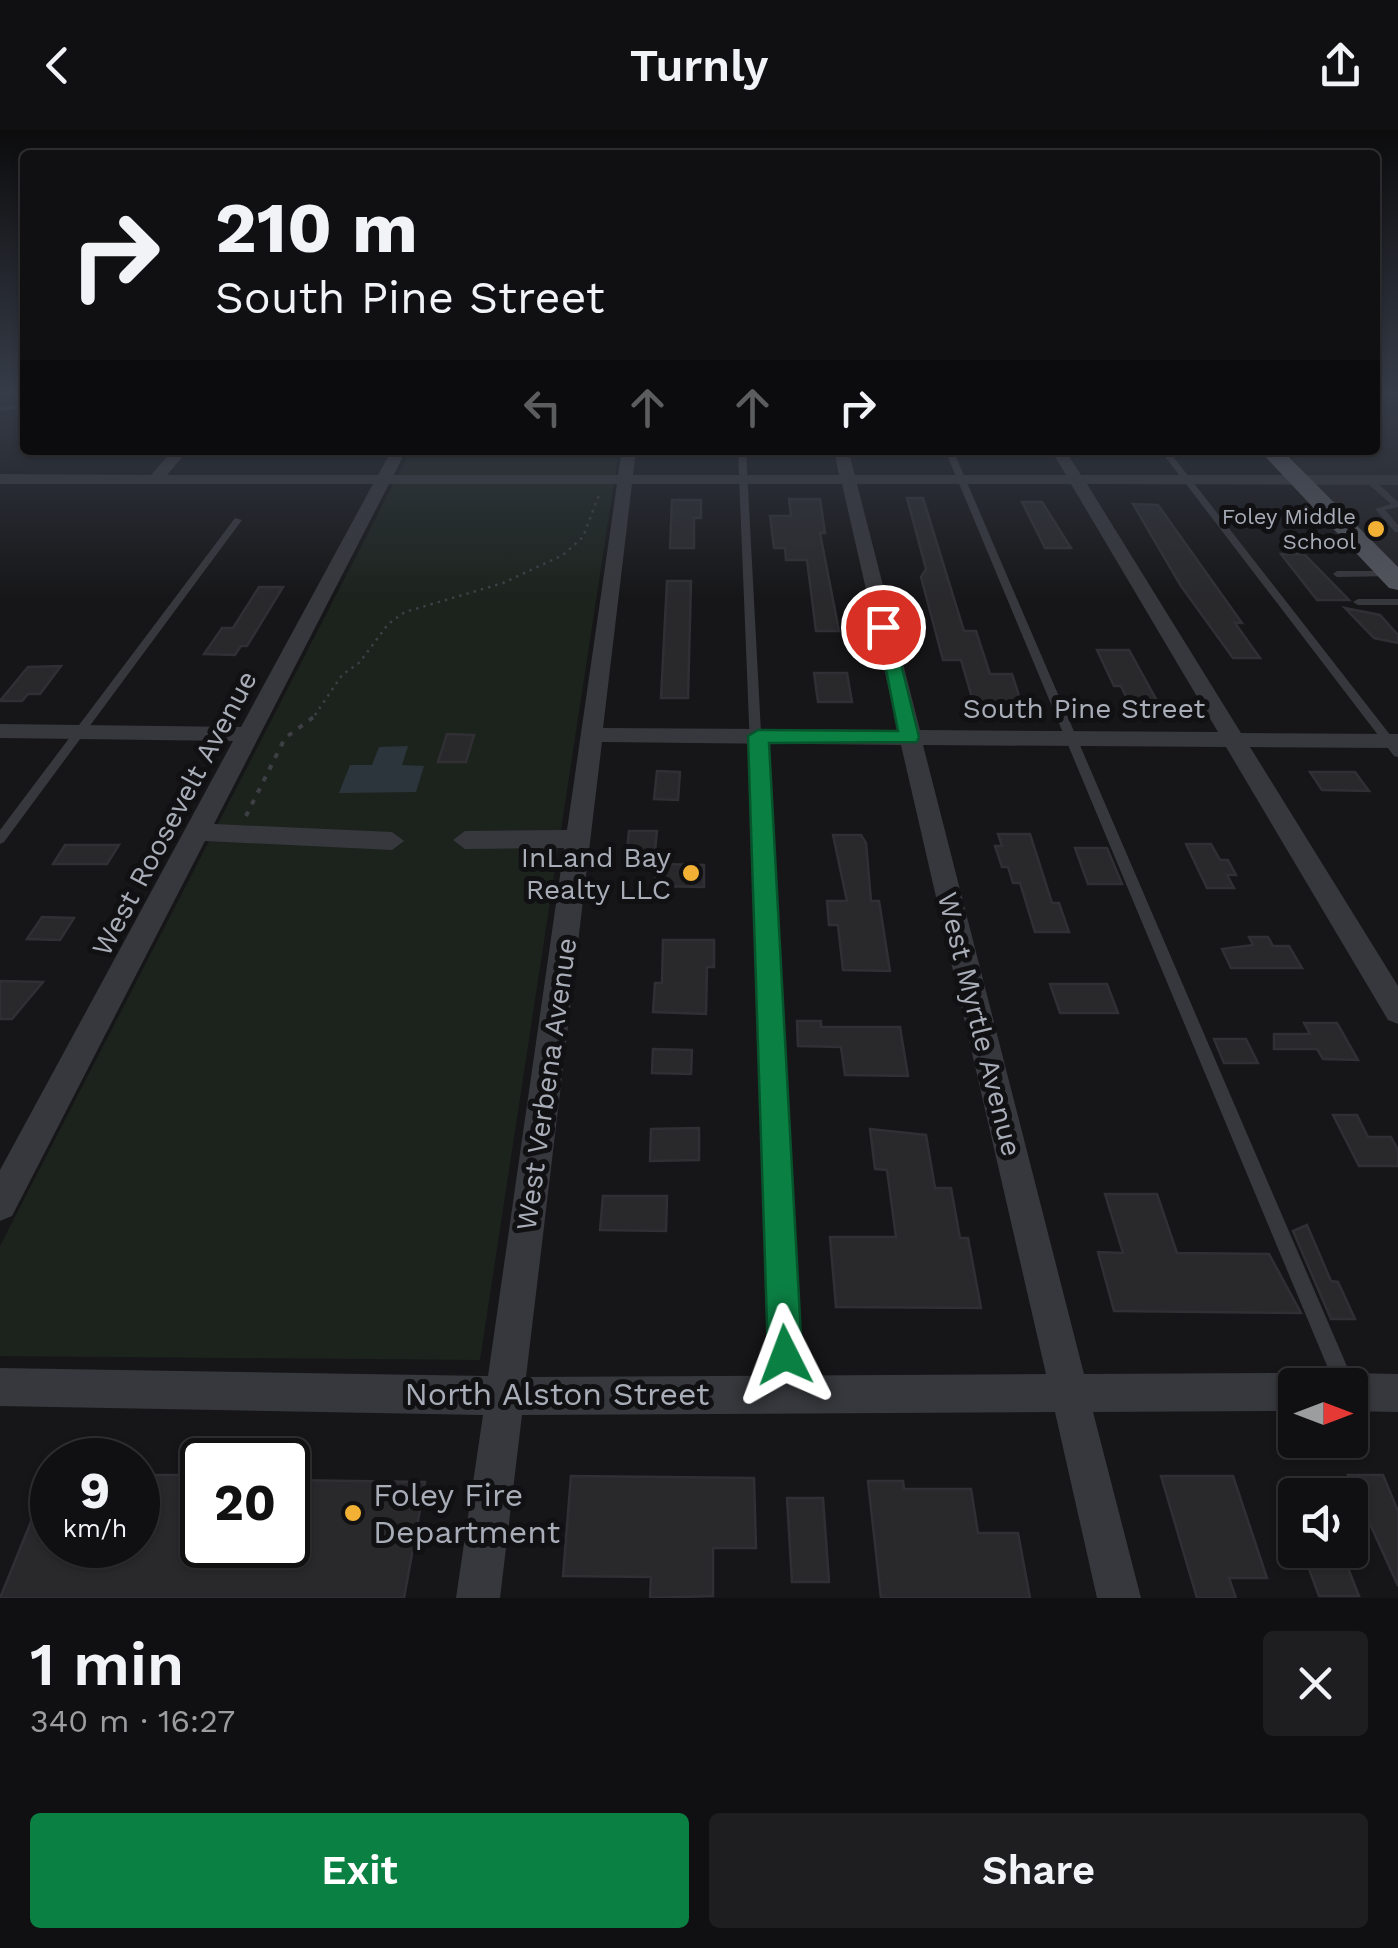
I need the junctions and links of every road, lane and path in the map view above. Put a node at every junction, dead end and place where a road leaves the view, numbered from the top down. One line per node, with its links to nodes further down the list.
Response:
1 (170, 463): 11 (street)
2 (394, 463): 12 (street, West Roosevelt Avenue)
3 (624, 463): 13 (street, West Verbena Avenue)
4 (743, 463): 14 (lane)
5 (844, 463): 15 (street, West Myrtle Avenue)
6 (954, 463): 16 (lane)
7 (1066, 463): 17 (street)
8 (1174, 463): 18 (lane)
9 (1282, 463): 19 (main road)
10 (0, 480): 11 (street)
11 (154, 480): 12 (street)
12 (386, 480): 13 (street); 31 (street, West Roosevelt Avenue)
13 (615, 480): 14 (street); 32 (street, West Verbena Avenue); 39 (path)
14 (744, 480): 15 (street); 33 (lane)
15 (848, 480): 16 (street); 34 (street, West Myrtle Avenue)
16 (961, 480): 17 (street); 35 (lane)
17 (1076, 480): 18 (street); 36 (street)
18 (1188, 480): 19 (street); 37 (lane)
19 (1298, 480): 20 (street); 26 (main road)
20 (1369, 480): 21 (street); 22 (lane)
21 (1398, 480)
22 (1397, 504): 24 (lane)
23 (238, 520): 30 (lane)
24 (1398, 530)
25 (1336, 574): 26 (lane)
26 (1394, 578)
27 (1358, 602): 28 (lane)
28 (1398, 602)
29 (0, 731): 30 (street)
30 (78, 732): 31 (street); 40 (lane)
31 (250, 734): 38 (street, West Roosevelt Avenue)
32 (590, 735): 33 (street, South Pine Street); 41 (street, West Verbena Avenue)
33 (758, 736): 34 (street, South Pine Street); 52 (lane)
34 (910, 737): 35 (street, South Pine Street); 50 (street, West Myrtle Avenue)
35 (1071, 738): 36 (street, South Pine Street); 46 (lane)
36 (1233, 740): 37 (street, South Pine Street); 44 (street)
37 (1395, 745)
38 (198, 832): 39 (street); 45 (street, West Roosevelt Avenue)
39 (237, 834): 43 (street)
40 (0, 839)
41 (578, 839): 42 (street); 53 (street, West Verbena Avenue)
42 (465, 840)
43 (392, 842)
44 (1398, 1011)
45 (0, 1204)
46 (1338, 1368)
47 (0, 1387): 53 (street, North Alston Street)
48 (1278, 1392): 50 (street, North Alston Street)
49 (1368, 1392): 51 (street)
50 (1070, 1393): 52 (street, North Alston Street); 55 (street, West Myrtle Avenue)
51 (1398, 1393)
52 (786, 1394): 53 (street, North Alston Street)
53 (504, 1396): 54 (street, West Verbena Avenue)
54 (478, 1598)
55 (1119, 1598)

